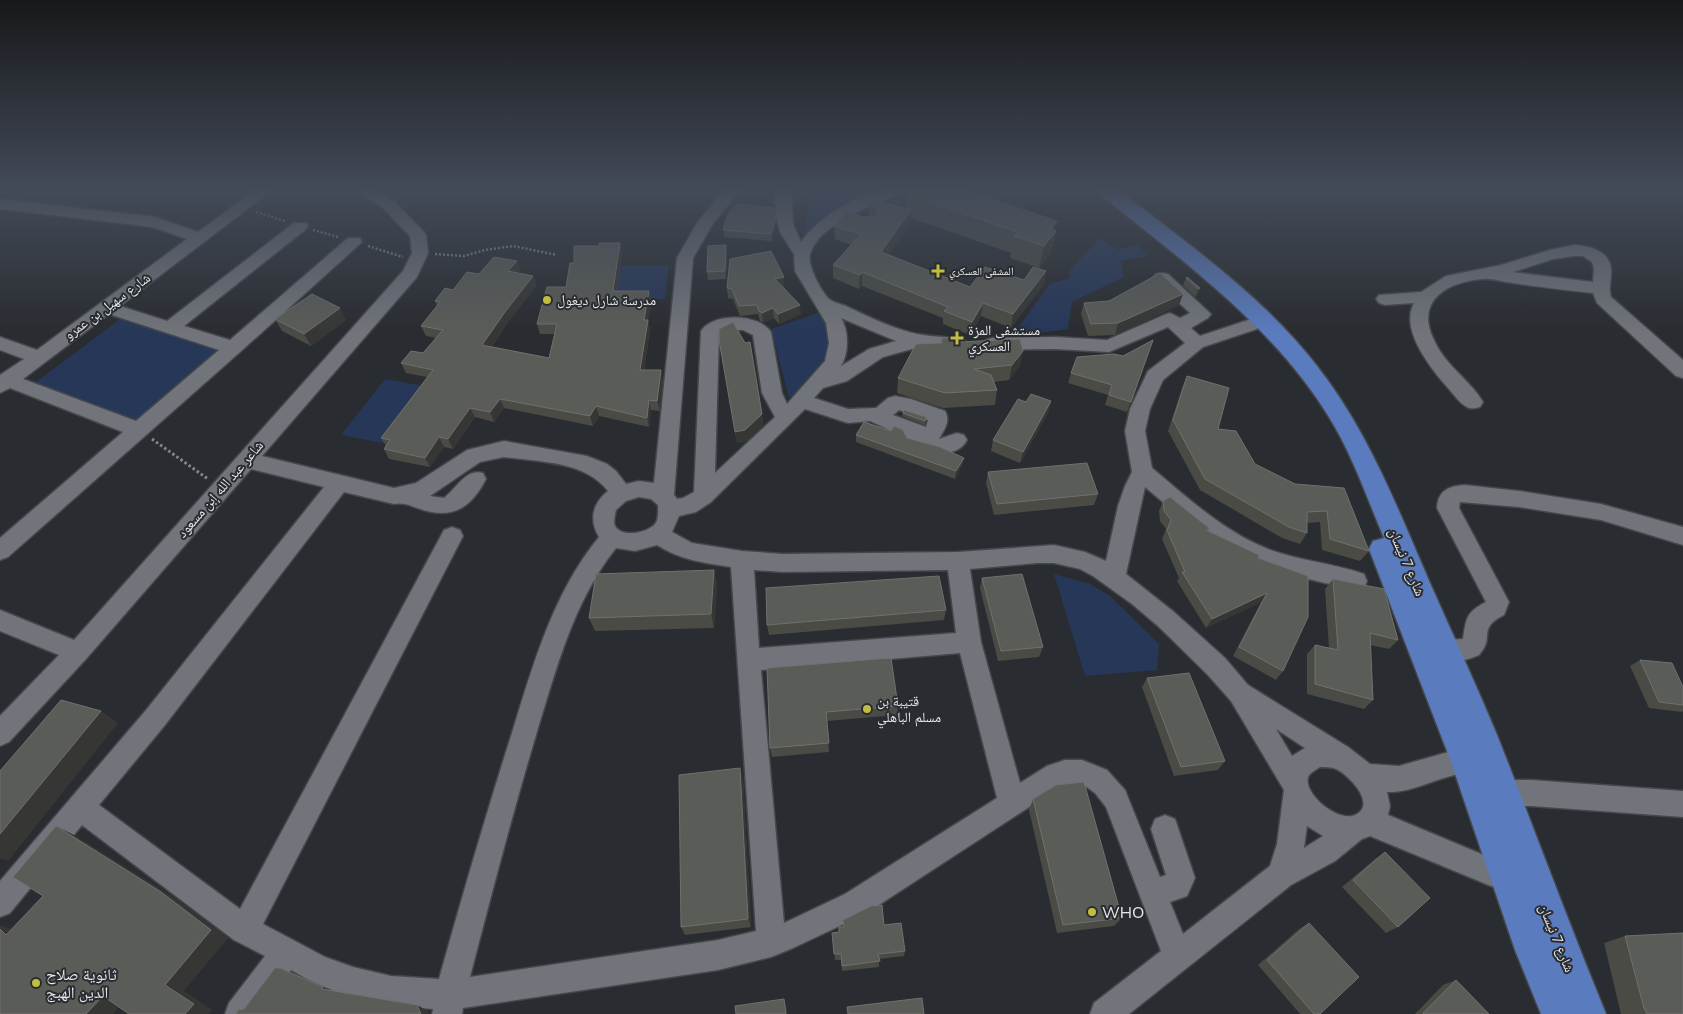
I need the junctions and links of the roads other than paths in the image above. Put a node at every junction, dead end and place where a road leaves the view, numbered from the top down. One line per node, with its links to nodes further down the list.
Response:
1 (200, 238): 17 (street, شارع سهيل بن عمرو)
2 (284, 238): 19 (street)
3 (410, 238): 36 (street, شاعر عبد الله إبن مسعود)
4 (696, 238): 43 (street)
5 (792, 238): 10 (street)
6 (812, 238): 10 (street)
7 (1151, 238): 18 (main road, شارع 7 نيسان)
8 (1168, 238): 55 (main road, شارع 7 نيسان)
9 (354, 242): 24 (street)
10 (802, 253): 16 (street)
11 (1487, 274): 13 (street); 13 (street); 14 (street)
12 (1162, 278): 20 (street)
13 (1601, 290): 26 (street)
14 (1425, 297): 15 (street); 30 (street)
15 (1385, 299)
16 (825, 304): 22 (street); 28 (street)
17 (105, 307): 19 (street); 25 (street, شارع سهيل بن عمرو)
18 (1251, 325): 23 (street); 61 (main road, شارع 7 نيسان)
19 (171, 327): 24 (street)
20 (1179, 327): 22 (street); 23 (street)
21 (0, 342): 25 (street)
22 (915, 342): 28 (street)
23 (1197, 343): 37 (street)
24 (234, 348): 34 (street)
25 (38, 357): 27 (street, شارع سهيل بن عمرو)
26 (1683, 371)
27 (4, 383): 34 (street)
28 (816, 384): 29 (street)
29 (801, 400): 31 (street); 33 (street)
30 (1473, 402)
31 (848, 416): 32 (street); 35 (street)
32 (878, 417)
33 (786, 418): 42 (street); 42 (street)
34 (139, 430): 48 (street)
35 (957, 440)
36 (245, 460): 39 (street); 56 (street, شاعر عبد الله إبن مسعود)
37 (1142, 472): 51 (street); 52 (street)
38 (476, 479): 41 (street)
39 (339, 483): 41 (street); 67 (street)
40 (621, 494): 41 (street); 43 (street); 47 (street)
41 (403, 495)
42 (704, 496): 43 (street)
43 (667, 503): 44 (street)
44 (658, 534): 47 (street); 49 (street)
45 (452, 536): 74 (street)
46 (1683, 536): 55 (street)
47 (612, 537): 78 (street)
48 (0, 551)
49 (742, 560): 50 (street); 57 (street)
50 (958, 561): 51 (street); 54 (street)
51 (1114, 578): 58 (street)
52 (1356, 581)
53 (0, 620): 56 (street)
54 (969, 642): 57 (street); 65 (street)
55 (1445, 650): 61 (main road, شارع 7 نيسان)
56 (78, 652): 59 (street, شاعر عبد الله إبن مسعود)
57 (748, 660): 75 (street)
58 (1240, 693): 60 (street); 63 (street)
59 (0, 734)
60 (1342, 758): 62 (street); 63 (street)
61 (1478, 759): 62 (street); 64 (main road, شارع 7 نيسان); 71 (main road, شارع 7 نيسان)
62 (1364, 775): 68 (street)
63 (1296, 789): 68 (street); 70 (street)
64 (1504, 793): 66 (street); 71 (main road, شارع 7 نيسان)
65 (1012, 804): 72 (street); 75 (street)
66 (1683, 804)
67 (80, 807): 73 (street); 74 (street)
68 (1362, 826): 70 (street); 71 (street)
69 (1165, 828): 72 (street)
70 (1281, 874): 77 (street)
71 (1519, 877): 81 (main road, شارع 7 نيسان); 82 (main road, شارع 7 نيسان)
72 (1152, 894): 77 (street)
73 (0, 903)
74 (244, 930): 76 (street)
75 (771, 942): 78 (street)
76 (287, 951): 78 (street); 79 (street)
77 (1178, 958): 80 (street)
78 (448, 1005)
79 (240, 1014)
80 (1105, 1014)
81 (1560, 1014)
82 (1588, 1014)

